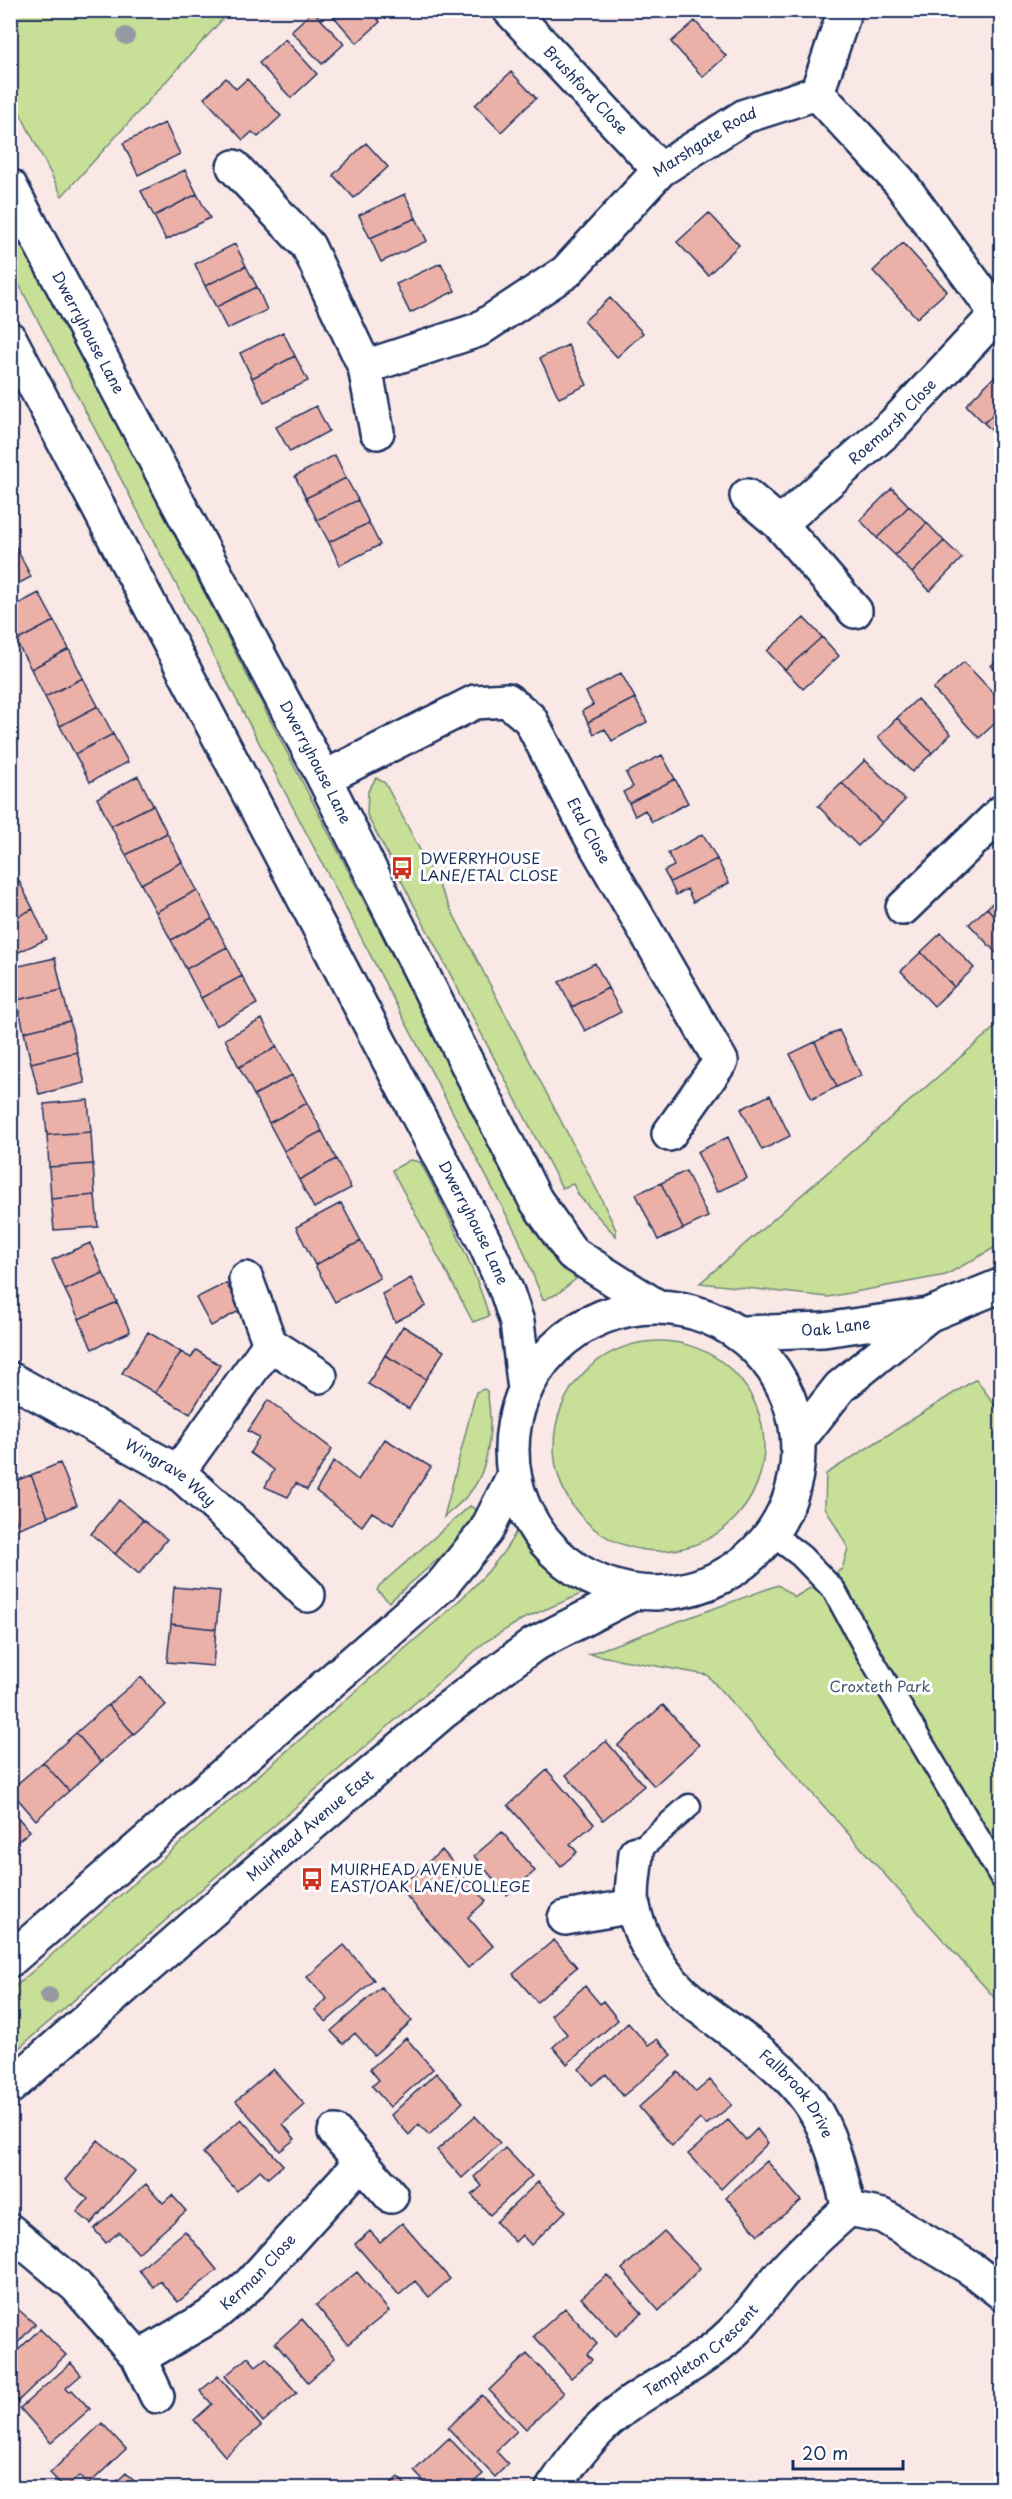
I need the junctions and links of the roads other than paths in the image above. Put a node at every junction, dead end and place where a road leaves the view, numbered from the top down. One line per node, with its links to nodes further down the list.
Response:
1 (510, 10): 5 (street, Brushford Close)
2 (845, 10): 3 (street)
3 (817, 93): 5 (street, Marshgate Road); 7 (street)
4 (234, 167): 9 (street)
5 (660, 170): 9 (street, Marshgate Road)
6 (10, 186): 14 (street, Dwerryhouse Lane)
7 (999, 315): 12 (street, Roemarsh Close)
8 (10, 339): 26 (street, Dwerryhouse Lane)
9 (365, 367): 10 (street)
10 (377, 432)
11 (747, 496): 12 (street)
12 (780, 524): 13 (street)
13 (855, 611)
14 (324, 778): 17 (street, Etal Close); 20 (street, Dwerryhouse Lane)
15 (1002, 812): 16 (street)
16 (903, 908)
17 (669, 1134)
18 (246, 1279): 23 (street)
19 (1002, 1285): 21 (street, Oak Lane)
20 (656, 1306): 22 (street); 26 (street)
21 (928, 1315): 22 (street, Oak Lane); 27 (street, Oak Lane)
22 (743, 1333): 27 (street)
23 (270, 1344): 24 (street); 28 (street)
24 (320, 1376)
25 (10, 1379): 28 (street, Wingrave Way)
26 (525, 1382): 29 (street)
27 (799, 1439): 30 (street)
28 (178, 1472): 32 (street, Wingrave Way)
29 (514, 1475): 31 (street); 38 (street)
30 (772, 1534): 31 (street); 35 (lane)
31 (632, 1594): 39 (street, Muirhead Avenue East)
32 (308, 1595)
33 (689, 1806): 34 (lane)
34 (636, 1853): 36 (street, Fallbrook Drive)
35 (1002, 1878)
36 (633, 1906): 37 (street); 43 (street, Fallbrook Drive)
37 (565, 1918)
38 (10, 1960)
39 (10, 2087)
40 (335, 2132): 41 (street)
41 (361, 2162): 42 (street); 46 (street, Kerman Close)
42 (391, 2196)
43 (849, 2209): 45 (street); 48 (street, Templeton Crescent)
44 (10, 2231): 46 (street)
45 (1002, 2293)
46 (139, 2358): 47 (street)
47 (157, 2396)
48 (553, 2488)

